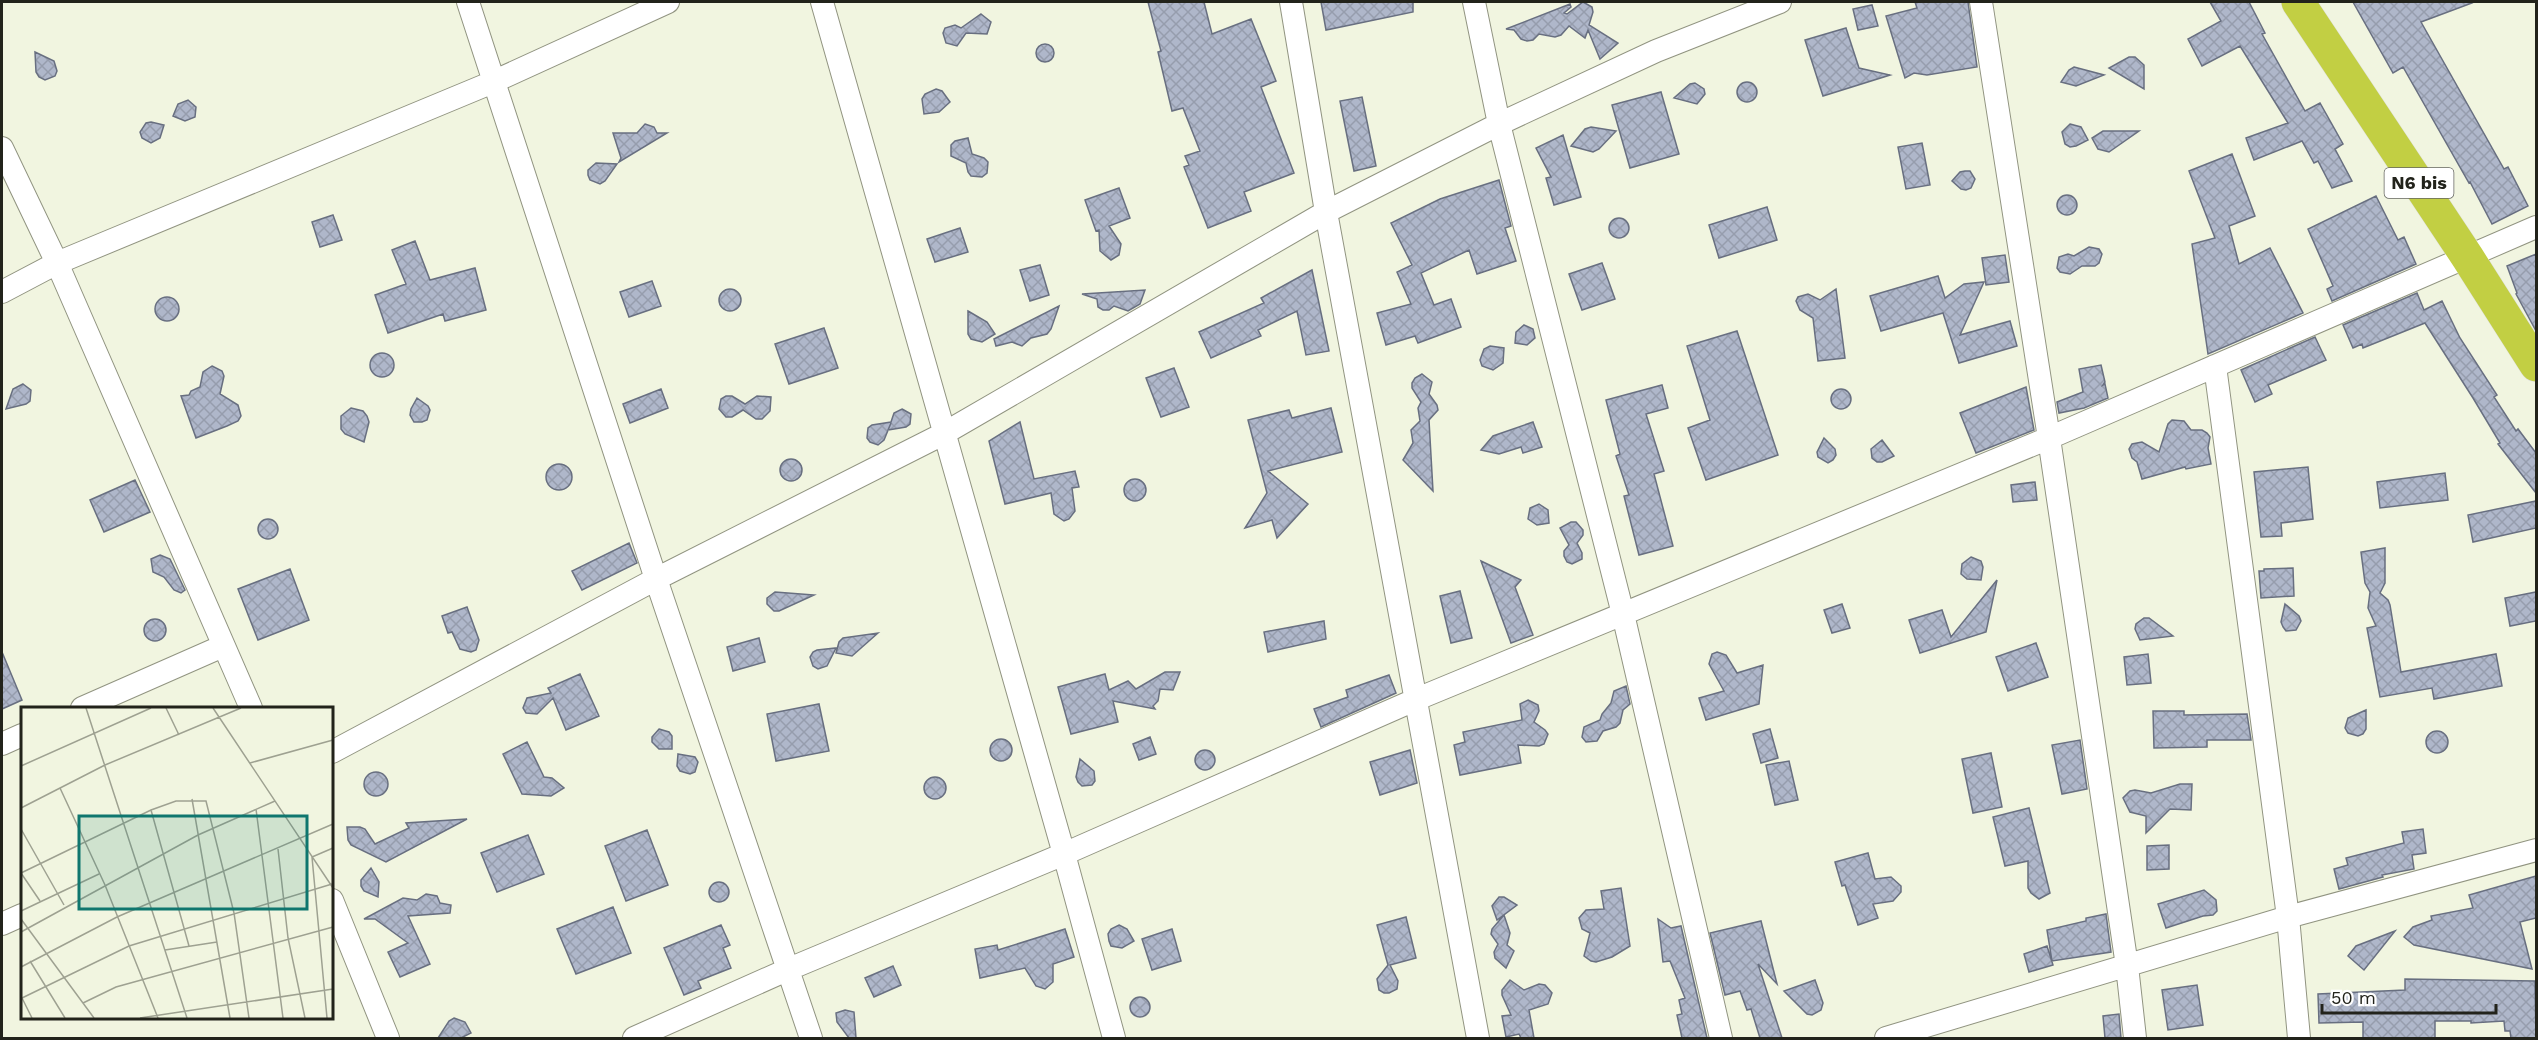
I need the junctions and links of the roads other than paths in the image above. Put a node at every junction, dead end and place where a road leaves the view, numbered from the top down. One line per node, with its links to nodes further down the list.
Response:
1 (468, 2): 9 (street)
2 (668, 2): 9 (street)
3 (822, 2): 19 (street)
4 (1291, 2): 12 (street)
5 (1474, 2): 10 (street)
6 (1780, 2): 10 (street)
7 (1981, 2): 20 (street)
8 (2298, 2): 14 (highway, N6 bis)
9 (493, 82): 15 (street); 21 (street)
10 (1499, 124): 12 (street); 22 (street)
11 (2, 148): 15 (street)
12 (1326, 212): 19 (street); 24 (street)
13 (2536, 227): 14 (street)
14 (2468, 258): 17 (street); 18 (highway, N6 bis)
15 (57, 263): 16 (street); 23 (street)
16 (2, 292)
17 (2215, 366): 20 (street); 34 (street)
18 (2536, 366)
19 (943, 434): 21 (street); 31 (street)
20 (2049, 438): 22 (street); 36 (street)
21 (656, 579): 29 (street); 37 (street)
22 (1623, 614): 24 (street); 43 (street)
23 (223, 646): 25 (street); 26 (street)
24 (1417, 699): 31 (street); 42 (street)
25 (84, 707)
26 (251, 707)
27 (21, 735): 28 (street)
28 (2, 744)
29 (333, 751)
30 (2536, 850): 34 (street)
31 (1064, 854): 37 (street); 41 (street)
32 (333, 902): 38 (street)
33 (21, 915): 35 (street)
34 (2288, 917): 36 (street); 46 (street)
35 (2, 924)
36 (2127, 966): 44 (street); 45 (street)
37 (789, 969): 39 (street); 40 (street)
38 (388, 1038)
39 (633, 1038)
40 (811, 1038)
41 (1114, 1038)
42 (1478, 1038)
43 (1720, 1038)
44 (1886, 1038)
45 (2135, 1038)
46 (2299, 1038)

